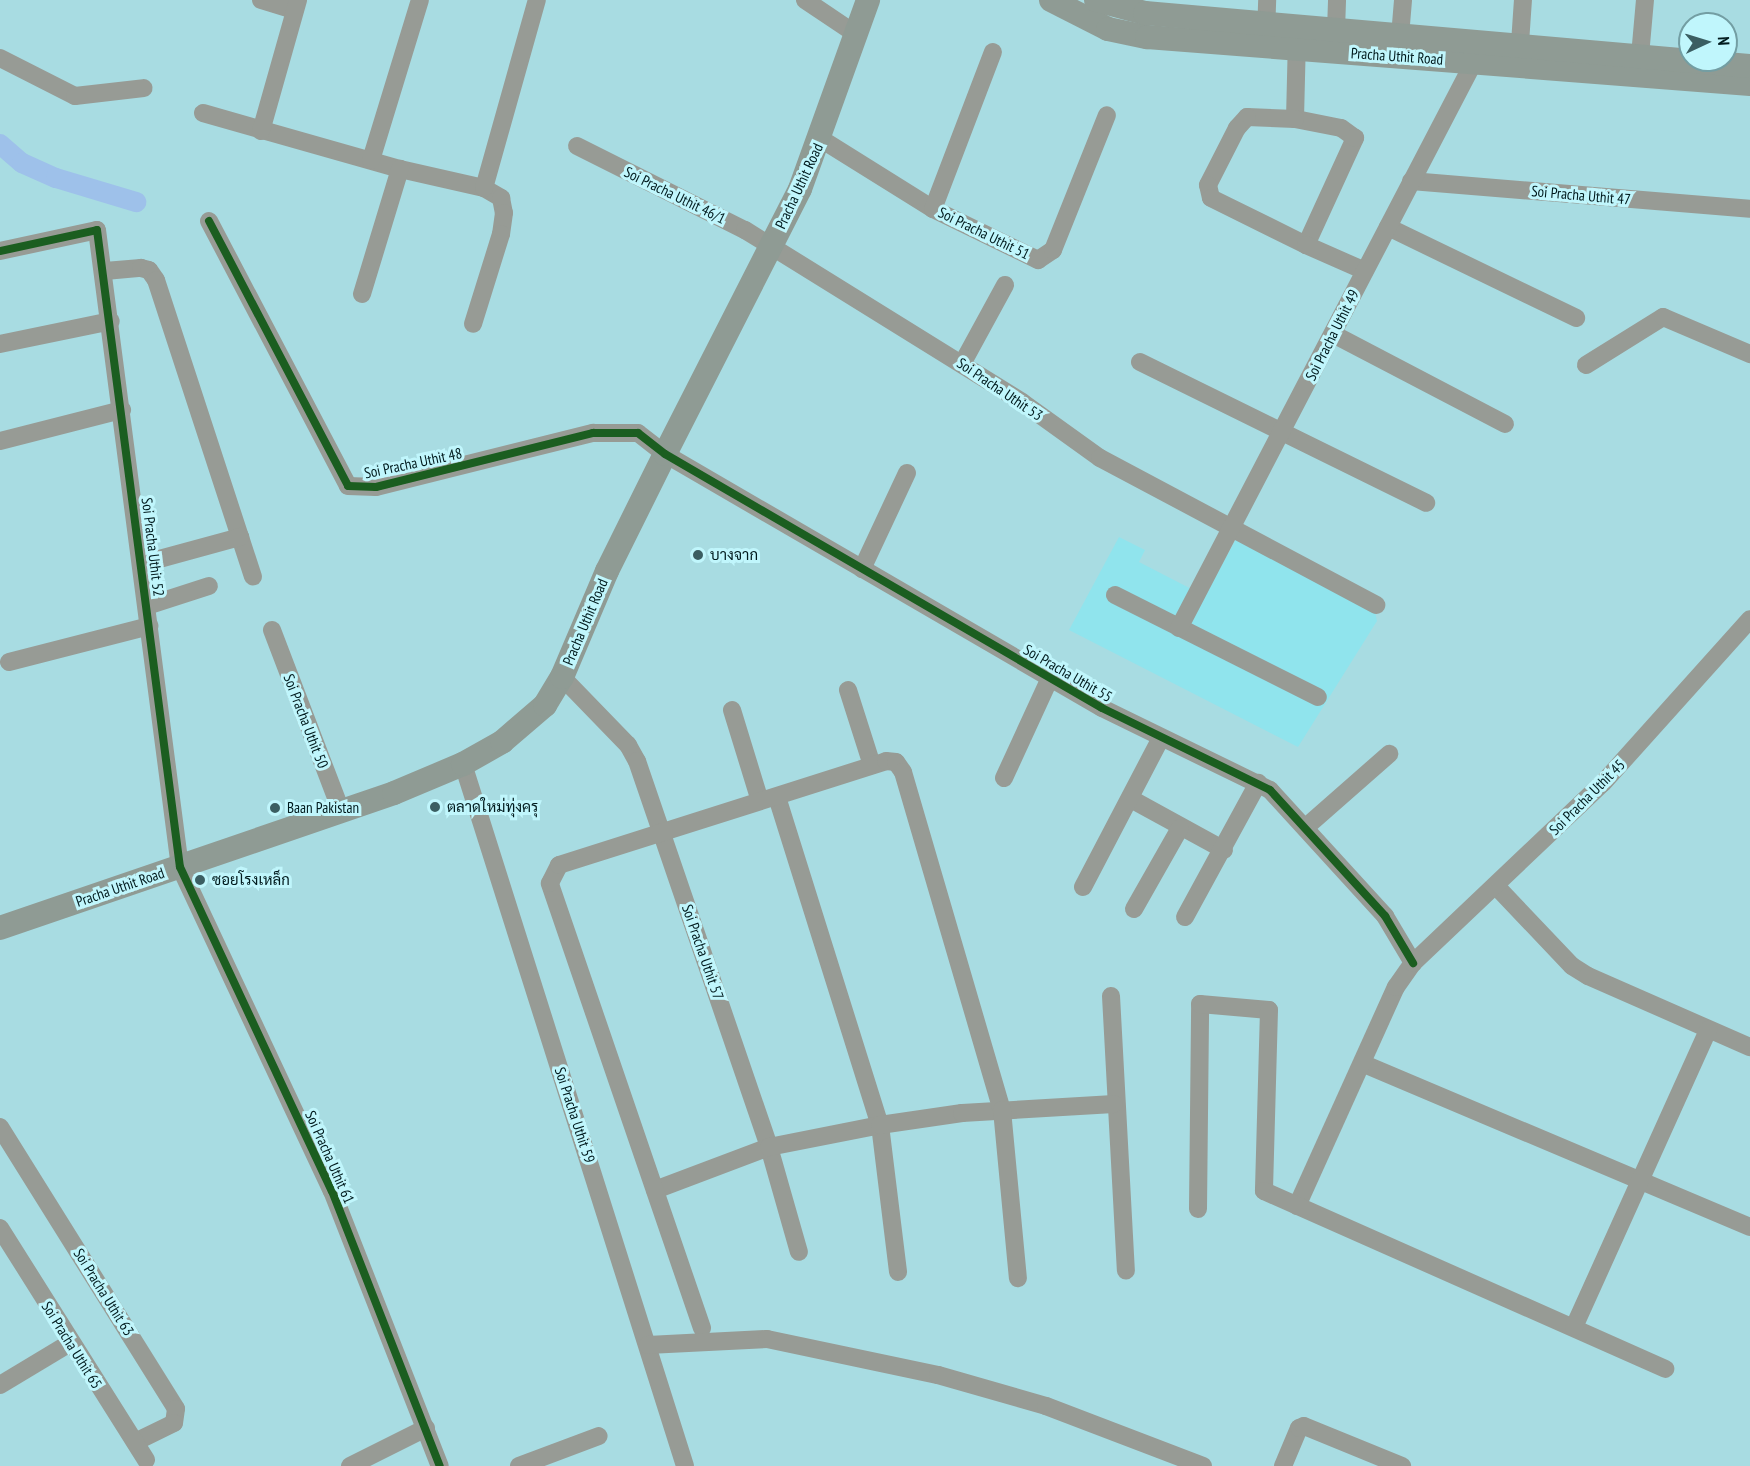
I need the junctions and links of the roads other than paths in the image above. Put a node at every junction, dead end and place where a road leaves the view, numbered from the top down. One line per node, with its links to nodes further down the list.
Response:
1 (261, 0): 13 (street)
2 (420, 0): 33 (street)
3 (537, 0): 36 (street)
4 (805, 0): 15 (street)
5 (868, 0): 15 (main road, Pracha Uthit Road)
6 (1051, 0): 16 (main road, Pracha Uthit Road)
7 (1096, 0): 16 (main road, Pracha Uthit Road)
8 (1267, 0): 16 (street)
9 (1337, 0): 14 (street)
10 (1403, 0): 18 (street)
11 (1523, 0): 21 (street)
12 (1645, 0): 23 (street)
13 (296, 5): 30 (street)
14 (1336, 30): 17 (main road, Pracha Uthit Road); 18 (main road, Pracha Uthit Road)
15 (857, 35): 31 (main road, Pracha Uthit Road)
16 (1266, 36): 17 (main road, Pracha Uthit Road)
17 (1297, 38): 18 (main road, Pracha Uthit Road); 29 (street)
18 (1399, 46): 19 (main road, Pracha Uthit Road)
19 (1480, 51): 21 (main road, Pracha Uthit Road); 35 (street, Soi Pracha Uthit 49)
20 (993, 52): 37 (street)
21 (1519, 55): 23 (main road, Pracha Uthit Road)
22 (0, 58): 26 (street)
23 (1639, 65): 24 (main road, Pracha Uthit Road); 25 (main road, Pracha Uthit Road)
24 (1750, 66)
25 (1750, 84)
26 (144, 88)
27 (203, 113): 30 (street)
28 (1107, 115): 37 (street, Soi Pracha Uthit 51)
29 (1295, 119): 41 (street); 41 (street)
30 (261, 131): 33 (street)
31 (821, 140): 37 (street, Soi Pracha Uthit 51); 42 (main road, Pracha Uthit Road)
32 (577, 146): 42 (street, Soi Pracha Uthit 46/1)
33 (371, 159): 34 (street)
34 (400, 169): 36 (street); 47 (street)
35 (1412, 181): 38 (street, Soi Pracha Uthit 47); 40 (street, Soi Pracha Uthit 49)
36 (484, 188): 50 (street)
37 (933, 209)
38 (1750, 209)
39 (209, 221): 61 (street, Soi Pracha Uthit 48)
40 (1389, 227): 45 (street, Soi Pracha Uthit 49); 48 (street)
41 (1306, 244): 45 (street)
42 (770, 248): 55 (street, Soi Pracha Uthit 53); 61 (main road, Pracha Uthit Road)
43 (0, 250): 44 (street, Soi Pracha Uthit 52)
44 (105, 271): 49 (street, Soi Pracha Uthit 52); 65 (street)
45 (1365, 271): 51 (street, Soi Pracha Uthit 49)
46 (1005, 285): 55 (street)
47 (362, 294)
48 (1576, 318)
49 (111, 321): 52 (street); 57 (street, Soi Pracha Uthit 52)
50 (473, 324)
51 (1333, 334): 58 (street); 59 (street, Soi Pracha Uthit 49)
52 (0, 344)
53 (1750, 354): 56 (street)
54 (1140, 362): 59 (street)
55 (963, 364): 64 (street, Soi Pracha Uthit 53)
56 (1586, 365)
57 (122, 410): 60 (street); 66 (street, Soi Pracha Uthit 52)
58 (1505, 424)
59 (1282, 433): 63 (street); 64 (street, Soi Pracha Uthit 49)
60 (0, 441)
61 (665, 454): 67 (street, Soi Pracha Uthit 55); 78 (main road, Pracha Uthit Road)
62 (907, 473): 67 (street)
63 (1426, 503)
64 (1229, 530): 71 (street, Soi Pracha Uthit 53); 75 (street, Soi Pracha Uthit 49)
65 (240, 537): 66 (street); 68 (street)
66 (141, 564): 72 (street, Soi Pracha Uthit 52)
67 (862, 569): 79 (street, Soi Pracha Uthit 55)
68 (253, 576)
69 (209, 586): 72 (street)
70 (1115, 595): 75 (street)
71 (1376, 605)
72 (147, 606): 74 (street, Soi Pracha Uthit 52)
73 (1750, 619): 97 (street, Soi Pracha Uthit 45)
74 (149, 626): 77 (street); 96 (street, Soi Pracha Uthit 52)
75 (1179, 628): 81 (street)
76 (272, 630): 91 (street, Soi Pracha Uthit 50)
77 (9, 662)
78 (562, 677): 85 (main road, Pracha Uthit Road); 94 (street, Soi Pracha Uthit 57)
79 (1050, 678): 83 (street, Soi Pracha Uthit 55); 87 (street)
80 (848, 690): 86 (street)
81 (1318, 697)
82 (732, 710): 89 (street)
83 (1161, 738): 88 (street, Soi Pracha Uthit 55); 90 (street)
84 (1389, 754): 92 (street)
85 (463, 764): 91 (main road, Pracha Uthit Road); 125 (street, Soi Pracha Uthit 59)
86 (872, 765): 89 (street); 108 (street)
87 (1004, 778)
88 (1258, 783): 92 (street, Soi Pracha Uthit 55); 95 (street)
89 (768, 799): 94 (street); 109 (street)
90 (1131, 799): 93 (street); 98 (street)
91 (341, 812): 96 (main road, Pracha Uthit Road)
92 (1306, 827): 102 (street, Soi Pracha Uthit 55)
93 (1180, 828): 95 (street); 99 (street)
94 (663, 833): 111 (street, Soi Pracha Uthit 57); 113 (street)
95 (1224, 850): 100 (street)
96 (180, 867): 101 (main road, Pracha Uthit Road); 128 (street, Soi Pracha Uthit 61)
97 (1496, 886): 102 (street, Soi Pracha Uthit 45); 104 (street)
98 (1083, 887)
99 (1134, 909)
100 (1185, 917)
101 (0, 928)
102 (1413, 963): 106 (street, Soi Pracha Uthit 45)
103 (1111, 996): 107 (street)
104 (1708, 1030): 105 (street); 112 (street)
105 (1750, 1047)
106 (1364, 1064): 112 (street); 114 (street, Soi Pracha Uthit 45)
107 (1114, 1104): 108 (street); 119 (street)
108 (1002, 1110): 109 (street); 121 (street)
109 (880, 1125): 111 (street); 120 (street)
110 (0, 1127): 130 (street, Soi Pracha Uthit 63)
111 (769, 1147): 113 (street); 118 (street, Soi Pracha Uthit 57)
112 (1642, 1179): 116 (street); 122 (street)
113 (654, 1190): 123 (street)
114 (1297, 1206): 115 (street); 122 (street)
115 (1198, 1209)
116 (1750, 1227)
117 (0, 1228): 124 (street, Soi Pracha Uthit 65)
118 (799, 1252)
119 (1126, 1271)
120 (898, 1272)
121 (1018, 1278)
122 (1574, 1327): 126 (street)
123 (702, 1328)
124 (70, 1343): 127 (street); 130 (street, Soi Pracha Uthit 65)
125 (648, 1345): 135 (street, Soi Pracha Uthit 59); 136 (street)
126 (1665, 1369)
127 (0, 1385)
128 (426, 1428): 132 (street); 133 (street, Soi Pracha Uthit 61)
129 (599, 1436): 134 (street)
130 (135, 1442): 131 (street, Soi Pracha Uthit 65)
131 (146, 1460)
132 (350, 1466)
133 (440, 1466)
134 (519, 1466)
135 (685, 1466)
136 (1203, 1466)
137 (1283, 1466): 138 (street)
138 (1402, 1466)

